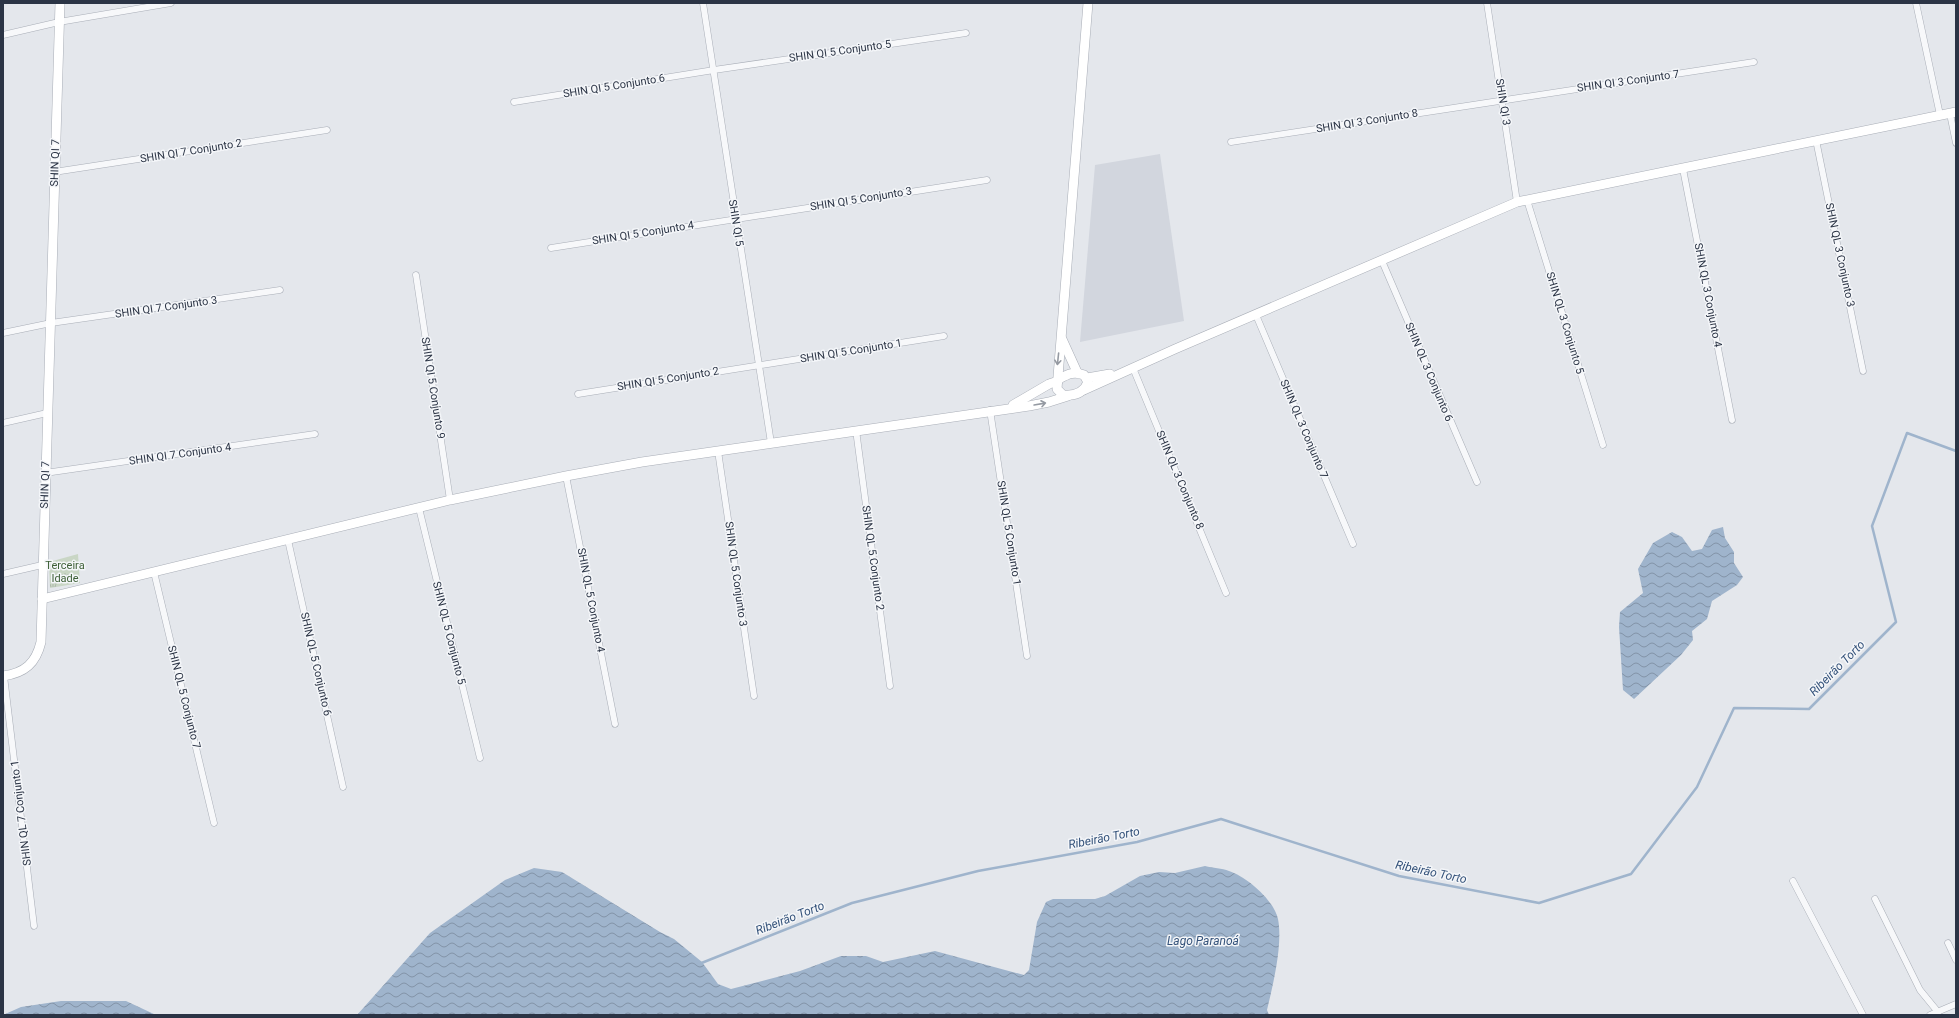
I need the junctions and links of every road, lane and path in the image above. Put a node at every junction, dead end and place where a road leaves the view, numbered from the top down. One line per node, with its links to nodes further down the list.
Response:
1 (60, 3): 7 (street, SHIN QI 7)
2 (171, 3): 7 (street)
3 (703, 3): 11 (street, SHIN QI 5)
4 (1088, 3): 33 (street)
5 (1487, 3): 12 (street, SHIN QI 3)
6 (1916, 3): 14 (street)
7 (59, 22): 9 (street); 20 (street, SHIN QI 7)
8 (966, 33): 11 (street, SHIN QI 5 Conjunto 5)
9 (3, 35)
10 (1754, 62): 12 (street, SHIN QI 3 Conjunto 7)
11 (714, 70): 13 (street, SHIN QI 5 Conjunto 6); 24 (street, SHIN QI 5)
12 (1502, 100): 17 (street, SHIN QI 3 Conjunto 8); 23 (street, SHIN QI 3)
13 (514, 102)
14 (1949, 114): 16 (street); 18 (street)
15 (327, 130): 20 (street, SHIN QI 7 Conjunto 2)
16 (1816, 140): 19 (street); 36 (street, SHIN QL 3 Conjunto 3)
17 (1232, 142)
18 (1956, 142)
19 (1683, 169): 22 (street); 47 (street, SHIN QL 3 Conjunto 4)
20 (54, 172): 30 (street, SHIN QI 7)
21 (987, 180): 24 (street, SHIN QI 5 Conjunto 3)
22 (1527, 200): 23 (street); 52 (street, SHIN QL 3 Conjunto 5)
23 (1517, 202): 26 (street)
24 (736, 219): 25 (street, SHIN QI 5 Conjunto 4); 34 (street, SHIN QI 5)
25 (551, 248)
26 (1382, 261): 29 (street); 56 (street, SHIN QL 3 Conjunto 6)
27 (416, 275): 57 (street, SHIN QI 5 Conjunto 9)
28 (280, 290): 30 (street, SHIN QI 7 Conjunto 3)
29 (1256, 315): 35 (street); 60 (street, SHIN QL 3 Conjunto 7)
30 (51, 323): 31 (street); 46 (street, SHIN QI 7)
31 (3, 333)
32 (944, 336): 34 (street, SHIN QI 5 Conjunto 1)
33 (1062, 339): 37 (street); 40 (street, one-way to 40)
34 (758, 365): 42 (street, SHIN QI 5 Conjunto 2); 51 (street, SHIN QI 5)
35 (1133, 368): 38 (street); 64 (street, SHIN QL 3 Conjunto 8)
36 (1863, 371)
37 (1077, 372): 39 (street); 40 (street)
38 (1121, 372): 39 (street); 41 (street)
39 (1087, 378): 41 (street)
40 (1059, 380): 43 (street); 44 (street)
41 (1084, 390): 43 (street)
42 (578, 394)
43 (1068, 396): 44 (street, one-way to 43)
44 (1010, 407): 45 (street)
45 (990, 410): 49 (street); 66 (street, SHIN QL 5 Conjunto 1)
46 (47, 413): 48 (street); 54 (street, SHIN QI 7)
47 (1732, 420)
48 (3, 423)
49 (856, 430): 51 (street); 68 (street, SHIN QL 5 Conjunto 2)
50 (315, 434): 54 (street, SHIN QI 7 Conjunto 4)
51 (771, 443): 53 (street)
52 (1603, 445)
53 (718, 452): 55 (street); 69 (street, SHIN QL 5 Conjunto 3)
54 (45, 473): 61 (street, SHIN QI 7)
55 (566, 476): 57 (street); 70 (street, SHIN QL 5 Conjunto 4)
56 (1477, 482)
57 (450, 500): 58 (street)
58 (419, 508): 59 (street); 71 (street, SHIN QL 5 Conjunto 5)
59 (288, 540): 62 (street); 72 (street, SHIN QL 5 Conjunto 6)
60 (1353, 544)
61 (42, 565): 63 (street); 65 (street, SHIN QI 7)
62 (154, 572): 65 (street); 73 (street, SHIN QL 5 Conjunto 7)
63 (3, 574)
64 (1226, 593)
65 (42, 599): 67 (street, SHIN QI 7)
66 (1027, 656)
67 (4, 676): 76 (street, SHIN QL 7 Conjunto 1)
68 (890, 686)
69 (754, 696)
70 (615, 724)
71 (480, 758)
72 (343, 787)
73 (214, 823)
74 (1793, 881): 81 (street)
75 (1875, 899): 80 (street)
76 (34, 926)
77 (1948, 943): 78 (street)
78 (1956, 960)
79 (1956, 1004): 80 (street)
80 (1938, 1012): 82 (street)
81 (1863, 1015)
82 (1930, 1015)

